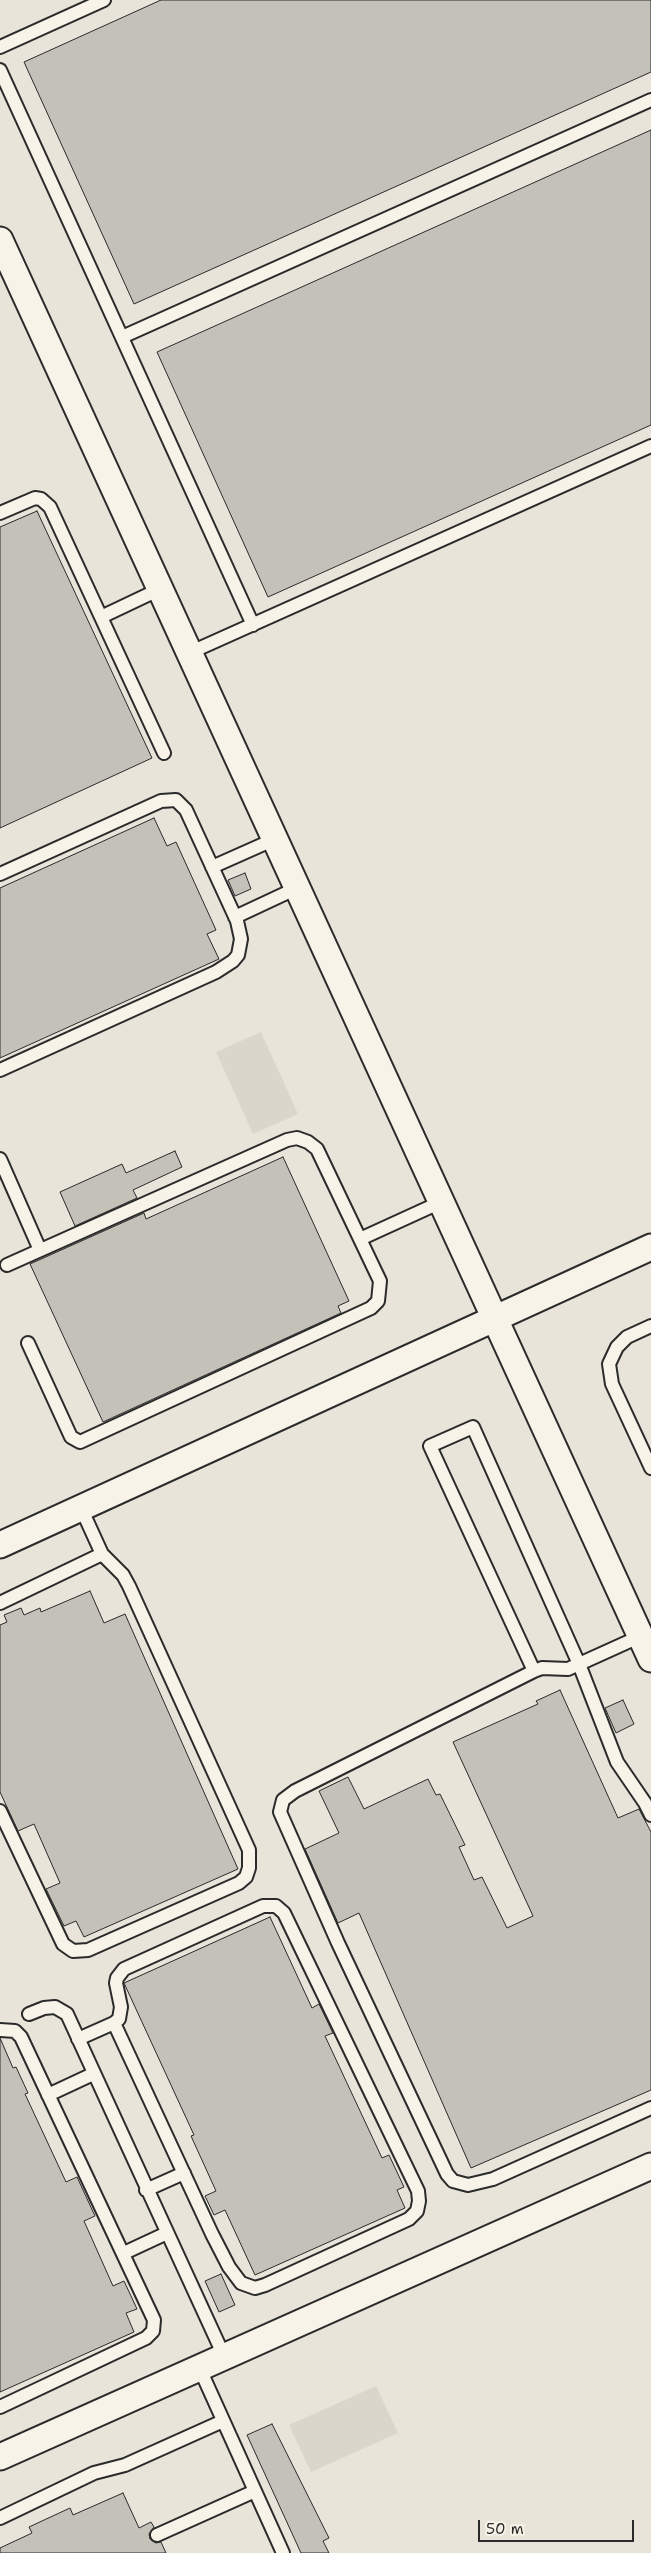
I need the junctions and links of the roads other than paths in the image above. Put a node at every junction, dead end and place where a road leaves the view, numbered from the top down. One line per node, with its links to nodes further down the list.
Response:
1 (104, 0): 2 (lane)
2 (0, 47)
3 (0, 70): 6 (lane)
4 (651, 100): 6 (lane)
5 (2, 252): 9 (street)
6 (122, 337): 11 (lane)
7 (651, 446): 11 (lane)
8 (0, 513): 10 (lane)
9 (160, 589): 10 (lane); 12 (street)
10 (101, 617): 13 (lane)
11 (253, 625): 12 (lane)
12 (190, 653): 14 (street)
13 (164, 753)
14 (275, 839): 15 (lane); 17 (street)
15 (212, 867): 16 (lane); 18 (lane)
16 (0, 874)
17 (297, 888): 18 (lane); 21 (street)
18 (235, 917): 19 (lane)
19 (0, 1070)
20 (0, 1159): 24 (lane)
21 (441, 1202): 22 (lane); 26 (street)
22 (360, 1239): 24 (lane); 28 (lane)
23 (651, 1247): 26 (street)
24 (40, 1250): 25 (lane)
25 (7, 1265)
26 (495, 1318): 30 (street); 34 (street)
27 (651, 1326): 29 (lane)
28 (28, 1343)
29 (651, 1468)
30 (82, 1508): 31 (street); 32 (lane)
31 (0, 1545)
32 (102, 1554): 33 (lane); 38 (lane)
33 (0, 1603)
34 (641, 1636): 35 (street); 36 (lane)
35 (651, 1660)
36 (579, 1664): 37 (lane); 37 (lane); 39 (lane)
37 (534, 1671): 46 (lane)
38 (0, 1811)
39 (651, 1815)
40 (29, 2014): 43 (lane)
41 (114, 2023): 43 (lane); 48 (lane); 48 (lane)
42 (0, 2030): 45 (lane)
43 (78, 2039): 44 (lane)
44 (93, 2074): 45 (lane); 49 (lane)
45 (48, 2095): 51 (lane)
46 (651, 2108)
47 (651, 2166): 52 (street)
48 (184, 2173): 49 (lane)
49 (146, 2190): 50 (lane)
50 (166, 2233): 51 (lane); 52 (lane)
51 (124, 2253): 54 (lane)
52 (224, 2356): 53 (street)
53 (199, 2367): 55 (lane); 56 (street)
54 (0, 2407)
55 (223, 2421): 57 (lane); 58 (lane)
56 (0, 2457)
57 (255, 2491): 59 (lane); 60 (lane)
58 (0, 2518)
59 (157, 2535)
60 (283, 2553)

